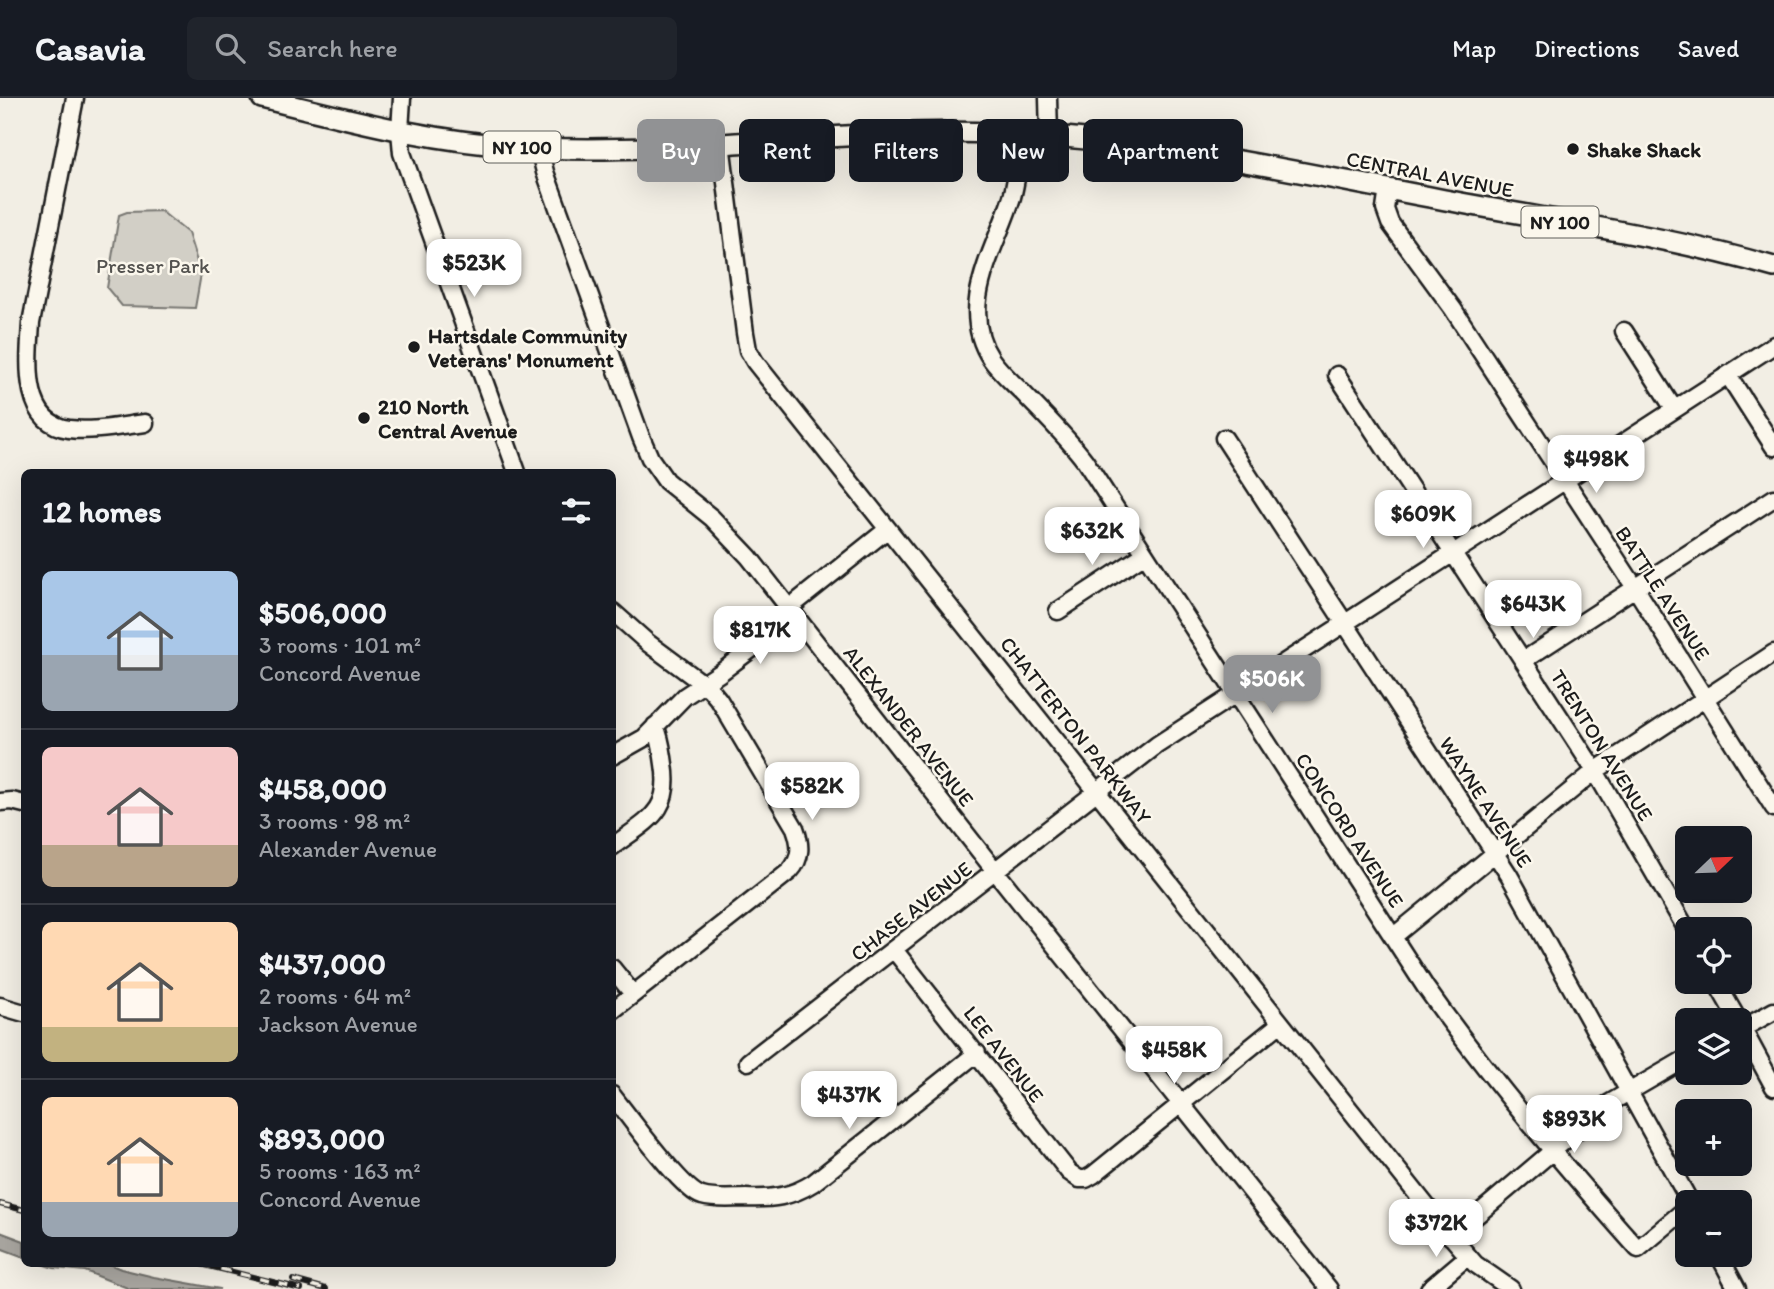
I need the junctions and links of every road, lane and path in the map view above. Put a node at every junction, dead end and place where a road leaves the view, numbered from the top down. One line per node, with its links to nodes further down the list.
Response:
1 (75, 98): 21 (street)
2 (262, 98): 6 (main road, NY 100)
3 (402, 98): 6 (street)
4 (1048, 98): 5 (street)
5 (1049, 119)
6 (400, 131): 11 (main road, NY 100); 24 (street)
7 (977, 132): 9 (main road, NY 100)
8 (1069, 137): 14 (main road, CENTRAL AVENUE / NY 100)
9 (725, 143)
10 (637, 147): 11 (main road, NY 100)
11 (539, 148): 32 (street, ALEXANDER AVENUE)
12 (725, 176): 27 (street, CHATTERTON PARKWAY)
13 (1014, 182): 29 (street, CONCORD AVENUE)
14 (1388, 189): 15 (main road, CENTRAL AVENUE / NY 100); 25 (street, BATTLE AVENUE)
15 (1774, 267)
16 (1624, 331): 20 (street)
17 (1774, 345): 19 (street, CHASE AVENUE)
18 (1337, 375): 28 (street, TRENTON AVENUE)
19 (1728, 375): 20 (street, CHASE AVENUE); 23 (street)
20 (1674, 410): 25 (street, CHASE AVENUE)
21 (145, 423)
22 (1224, 438): 34 (street, WAYNE AVENUE)
23 (1774, 447)
24 (516, 469)
25 (1565, 480): 28 (street, CHASE AVENUE); 30 (street, BATTLE AVENUE)
26 (1774, 498): 30 (street)
27 (888, 529): 32 (street); 43 (street, CHATTERTON PARKWAY)
28 (1453, 552): 34 (street, CHASE AVENUE); 36 (street, TRENTON AVENUE)
29 (1145, 554): 31 (street); 38 (street, CONCORD AVENUE)
30 (1636, 589): 36 (street); 39 (street, BATTLE AVENUE)
31 (1058, 611)
32 (792, 612): 37 (street); 49 (street, ALEXANDER AVENUE)
33 (616, 615): 37 (street)
34 (1345, 624): 38 (street, CHASE AVENUE); 48 (street, WAYNE AVENUE)
35 (1774, 653): 39 (street)
36 (1524, 660): 42 (street, TRENTON AVENUE)
37 (704, 684): 40 (street); 54 (street)
38 (1236, 694): 43 (street, CHASE AVENUE); 51 (street, CONCORD AVENUE)
39 (1705, 697): 42 (street); 46 (street, BATTLE AVENUE)
40 (655, 726): 41 (street); 47 (street)
41 (616, 754)
42 (1595, 771): 48 (street); 50 (street, TRENTON AVENUE)
43 (1098, 792): 49 (street, CHASE AVENUE); 60 (street, CHATTERTON PARKWAY)
44 (0, 802): 45 (street)
45 (21, 803)
46 (1774, 807)
47 (616, 844)
48 (1495, 853): 51 (street); 66 (street, WAYNE AVENUE)
49 (996, 872): 52 (street, CHASE AVENUE); 68 (street, ALEXANDER AVENUE)
50 (1679, 917)
51 (1394, 936): 69 (street, CONCORD AVENUE)
52 (895, 951): 62 (street, LEE AVENUE); 63 (street, CHASE AVENUE)
53 (616, 973): 54 (street)
54 (634, 994): 56 (street)
55 (0, 1006): 58 (street)
56 (616, 1008)
57 (1774, 1011): 59 (street)
58 (21, 1012)
59 (1752, 1021)
60 (1281, 1023): 68 (street); 72 (street, CHATTERTON PARKWAY)
61 (1752, 1048): 65 (street)
62 (977, 1053): 67 (street); 68 (street, LEE AVENUE)
63 (748, 1062)
64 (1675, 1065): 66 (street)
65 (1774, 1087)
66 (1628, 1091): 69 (street); 70 (street, WAYNE AVENUE)
67 (616, 1100)
68 (1182, 1103): 75 (street, ALEXANDER AVENUE)
69 (1551, 1151): 71 (street, CONCORD AVENUE); 72 (street)
70 (1683, 1190)
71 (1675, 1218)
72 (1451, 1237): 73 (street, CHATTERTON PARKWAY)
73 (1468, 1256): 76 (street); 77 (street, CHATTERTON PARKWAY)
74 (1725, 1267): 78 (street)
75 (1329, 1289)
76 (1429, 1289)
77 (1511, 1289)
78 (1737, 1289)

